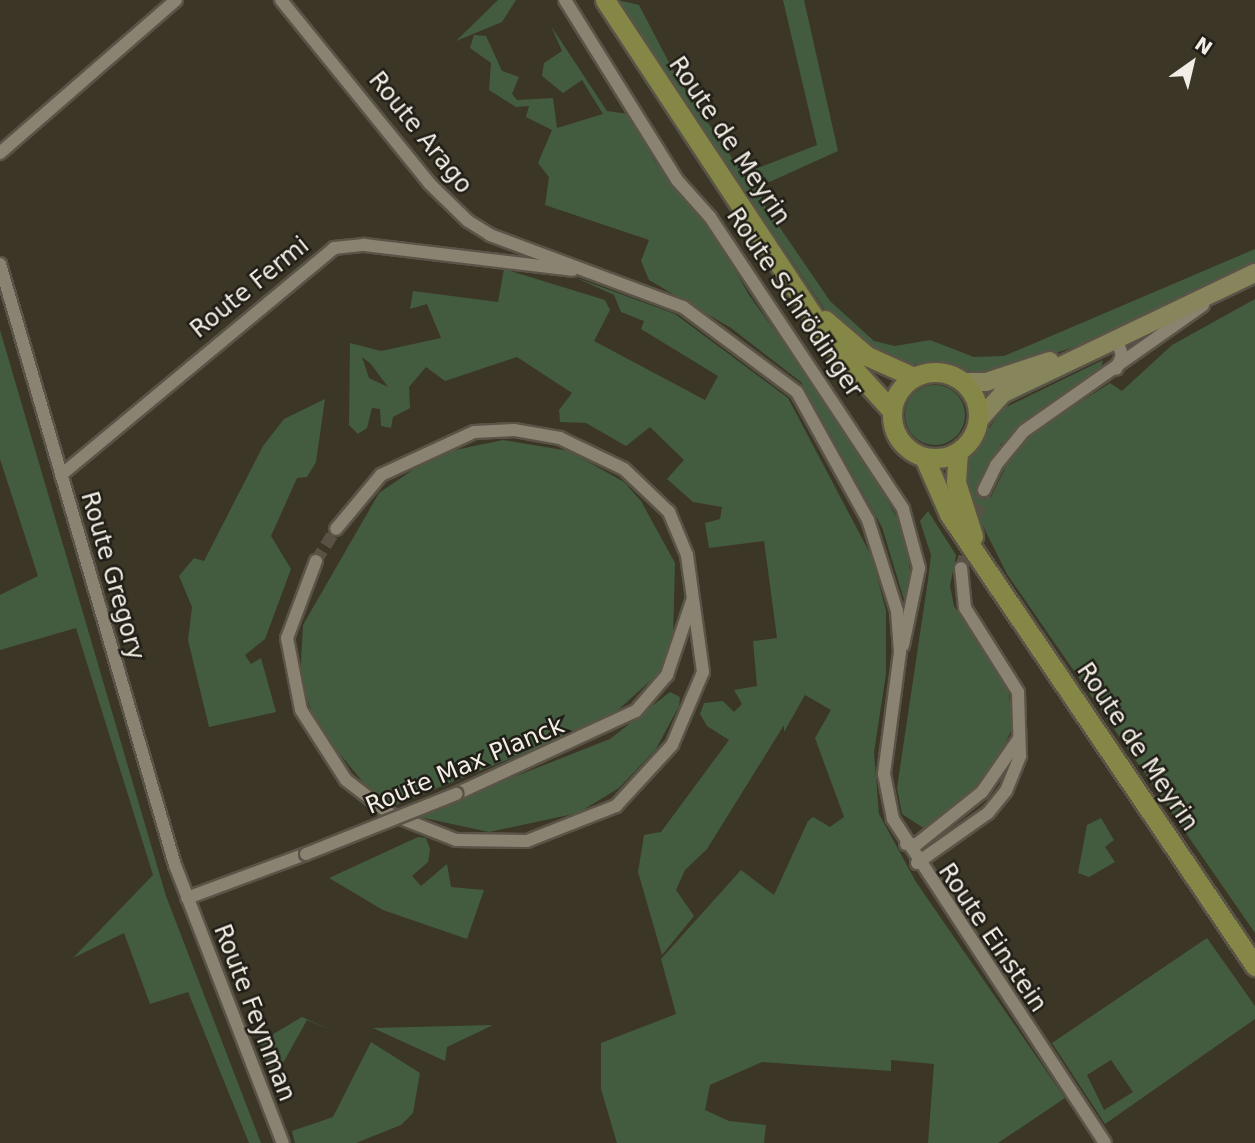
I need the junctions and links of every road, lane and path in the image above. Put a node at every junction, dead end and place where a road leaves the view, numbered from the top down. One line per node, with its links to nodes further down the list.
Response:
1 (176, 0): 5 (street)
2 (281, 0): 7 (street, Route Arago)
3 (565, 0): 26 (street, Route Schrödinger)
4 (605, 0): 10 (main road, Route de Meyrin)
5 (0, 153)
6 (0, 264): 19 (street, Route Gregory)
7 (591, 271): 19 (street, Route Fermi); 26 (street)
8 (1255, 273): 9 (street)
9 (1238, 281): 11 (street); 12 (street)
10 (813, 309): 13 (main road, Route de Meyrin); 15 (main road, Route de Meyrin)
11 (1116, 339): 12 (street); 14 (street); 16 (street)
12 (1116, 369): 20 (street)
13 (914, 377): 14 (main road); 15 (main road)
14 (962, 382): 16 (main road)
15 (892, 411): 18 (main road)
16 (978, 421): 17 (main road)
17 (958, 452): 18 (main road); 22 (main road, Route de Meyrin)
18 (924, 457): 22 (main road, Route de Meyrin)
19 (61, 475): 30 (street, Route Gregory)
20 (984, 490)
21 (336, 529): 25 (street)
22 (979, 554): 31 (main road, Route de Meyrin)
23 (316, 561): 25 (street)
24 (961, 568): 27 (street)
25 (693, 599): 30 (street, Route Max Planck, bridge)
26 (900, 652): 28 (street, Route Einstein)
27 (1022, 730): 28 (street); 29 (street)
28 (906, 844): 29 (street, Route Einstein)
29 (917, 863): 33 (street, Route Einstein)
30 (187, 898): 32 (street, Route Feynman)
31 (1255, 966)
32 (283, 1143)
33 (1105, 1143)

